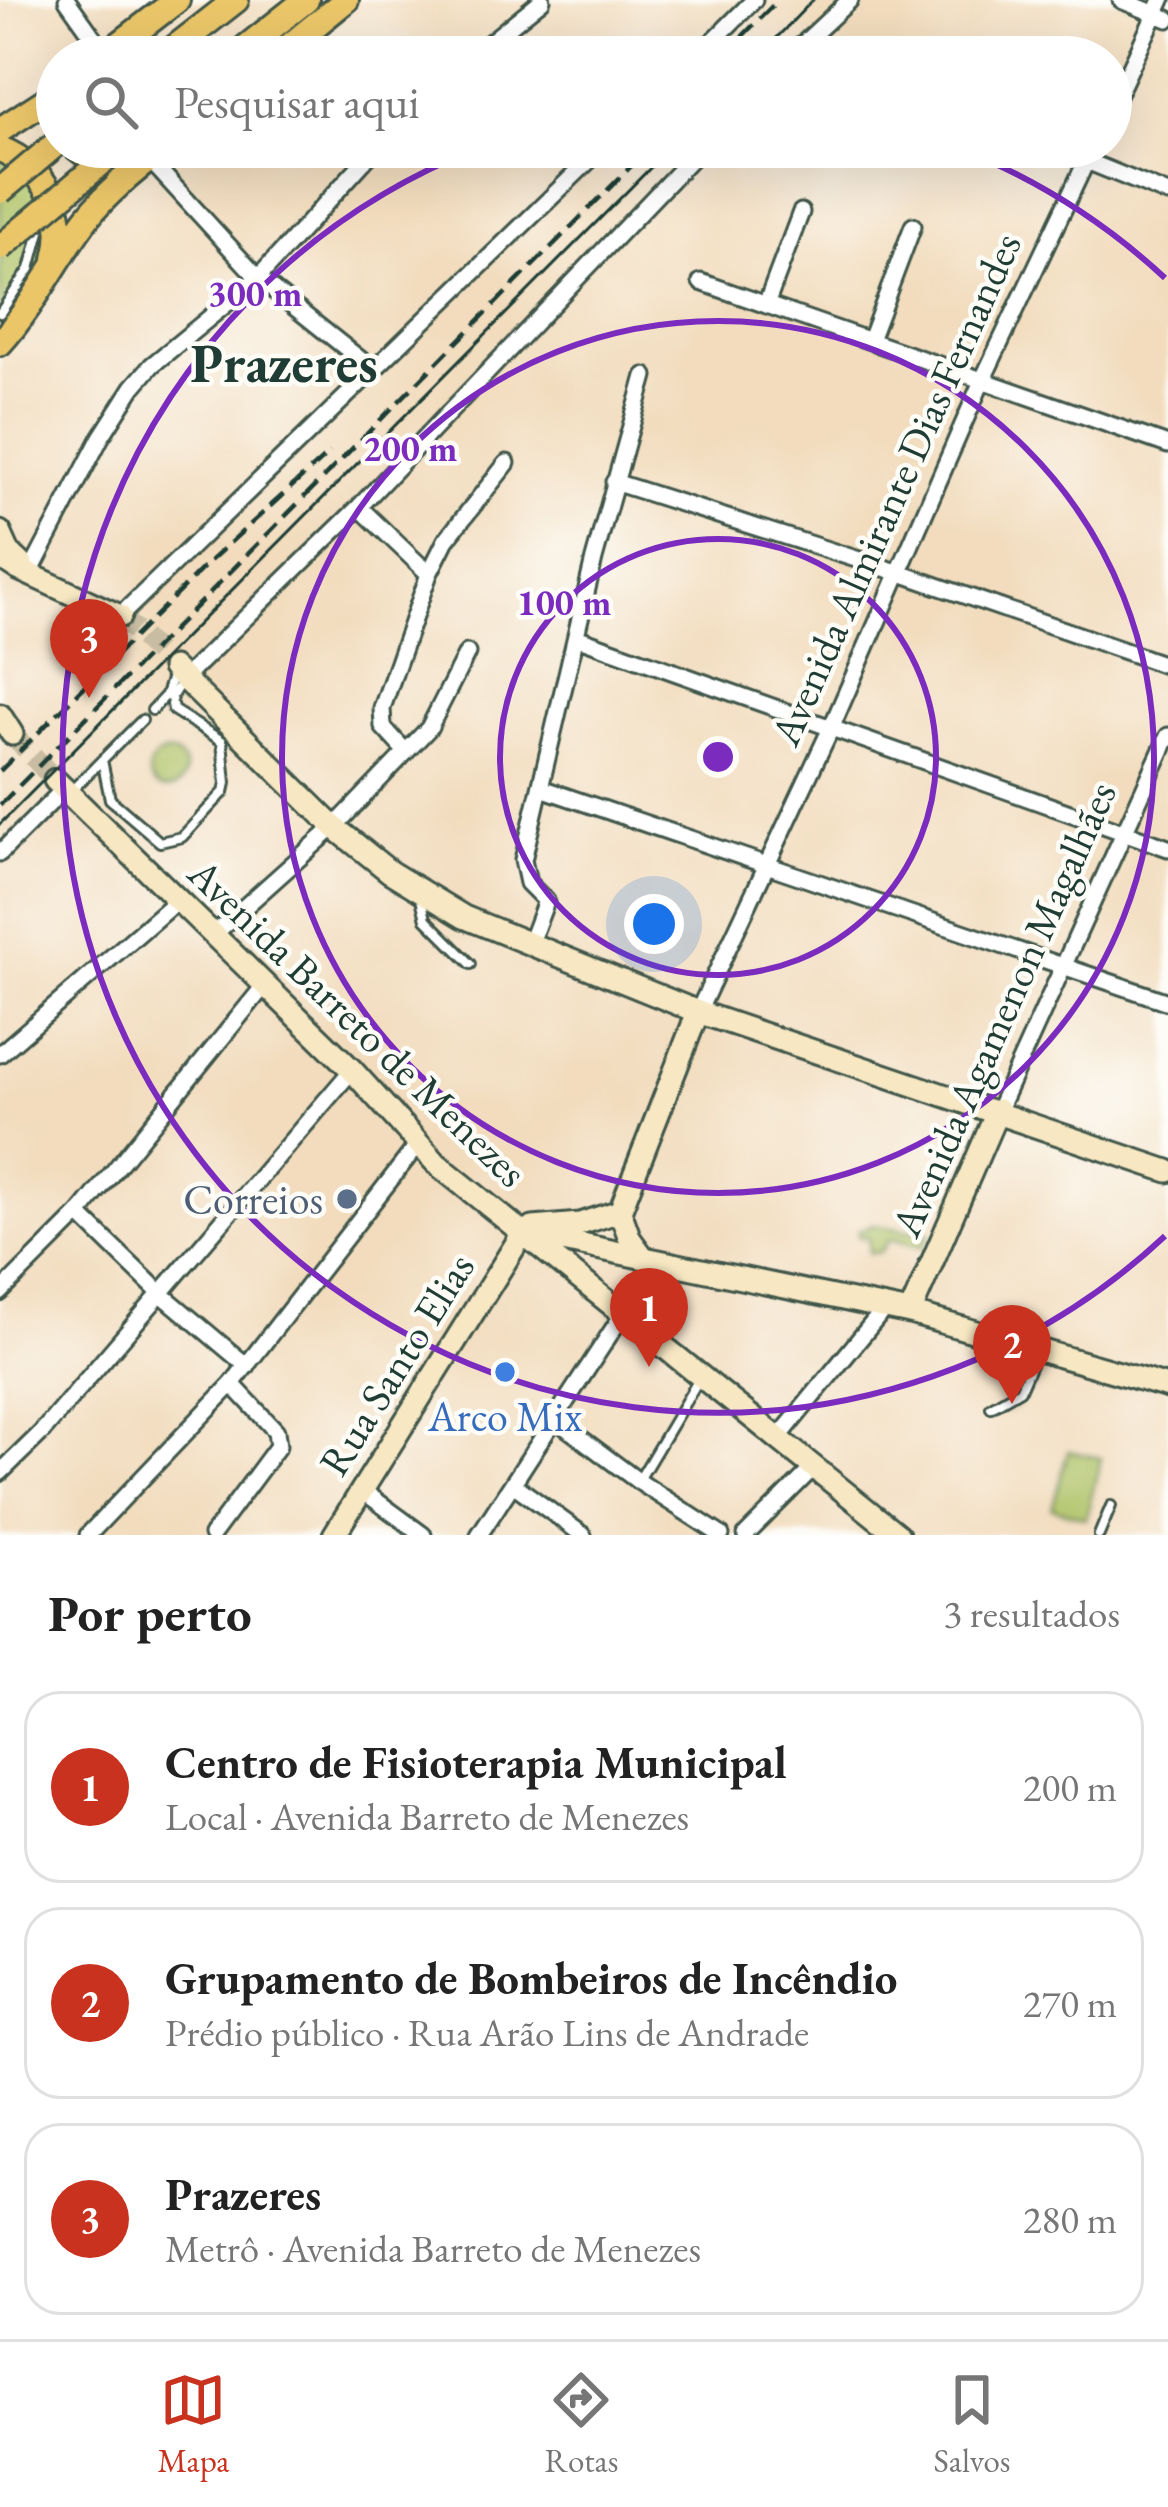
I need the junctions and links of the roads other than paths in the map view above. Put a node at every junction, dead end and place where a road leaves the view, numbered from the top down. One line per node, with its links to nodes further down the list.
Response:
1 (67, 0): 11 (street)
2 (177, 0): 12 (main road)
3 (236, 0): 13 (main road)
4 (306, 0): 14 (main road)
5 (346, 0): 15 (main road)
6 (542, 0): 16 (street)
7 (850, 0): 18 (street)
8 (1121, 0): 10 (street)
9 (746, 3): 17 (street)
10 (1162, 11): 19 (street)
11 (91, 36)
12 (130, 36)
13 (190, 36)
14 (261, 36)
15 (302, 36)
16 (498, 36)
17 (716, 36)
18 (811, 36)
19 (1132, 69)
20 (36, 107): 21 (main road)
21 (0, 130)
22 (2, 156): 37 (main road); 41 (lane)
23 (36, 161): 32 (main road, bridge)
24 (95, 168): 36 (main road, bridge)
25 (141, 168): 37 (main road)
26 (160, 168): 38 (street)
27 (358, 168): 38 (street)
28 (581, 168): 44 (street)
29 (682, 168): 50 (street)
30 (1083, 168): 46 (street, Avenida Almirante Dias Fernandes)
31 (1117, 168): 33 (street)
32 (0, 191)
33 (1168, 194)
34 (801, 212): 40 (street)
35 (913, 226): 42 (street)
36 (0, 248)
37 (50, 278): 43 (main road)
38 (258, 278): 44 (street); 52 (street)
39 (701, 282): 40 (street)
40 (766, 305): 42 (street)
41 (0, 313)
42 (870, 340): 46 (street)
43 (0, 343)
44 (371, 368): 55 (street)
45 (645, 376): 49 (street)
46 (982, 381): 47 (street); 53 (street, Avenida Almirante Dias Fernandes)
47 (1168, 445)
48 (507, 463): 54 (street)
49 (614, 482): 53 (street); 56 (street)
50 (359, 507): 54 (street); 59 (street)
51 (0, 532): 52 (main road)
52 (12, 567): 55 (main road)
53 (900, 573): 58 (street); 62 (street, Avenida Almirante Dias Fernandes)
54 (429, 574): 64 (street)
55 (120, 616)
56 (576, 638): 62 (street); 67 (street)
57 (467, 653): 64 (street)
58 (1168, 666)
59 (178, 673): 60 (lane); 60 (lane); 68 (main road)
60 (173, 710): 65 (lane)
61 (142, 720): 65 (lane)
62 (832, 726): 69 (street); 72 (street, Avenida Almirante Dias Fernandes)
63 (1168, 736): 69 (street, Avenida Agamenon Magalhães)
64 (406, 752): 68 (street)
65 (102, 760): 66 (lane)
66 (63, 787): 71 (street); 74 (main road, Avenida Barreto de Menezes)
67 (541, 788): 72 (street); 76 (street)
68 (334, 827): 73 (main road); 75 (street)
69 (1126, 833): 70 (street); 78 (street, Avenida Agamenon Magalhães)
70 (1168, 848)
71 (0, 853)
72 (767, 866): 78 (street); 81 (street, Avenida Almirante Dias Fernandes)
73 (419, 890): 76 (main road); 77 (lane)
74 (176, 902): 75 (main road, Avenida Barreto de Menezes); 82 (street)
75 (212, 936): 79 (main road, Avenida Barreto de Menezes)
76 (529, 946): 81 (main road)
77 (472, 964)
78 (1064, 965): 80 (street); 84 (street, Avenida Agamenon Magalhães)
79 (265, 986): 83 (main road, Avenida Barreto de Menezes); 88 (street)
80 (1168, 1002)
81 (698, 1012): 84 (main road); 87 (main road, Avenida Almirante Dias Fernandes)
82 (0, 1054)
83 (352, 1070): 85 (main road, Avenida Barreto de Menezes); 91 (street)
84 (998, 1111): 86 (main road); 94 (main road, Avenida Agamenon Magalhães)
85 (418, 1144): 89 (main road, Avenida Barreto de Menezes); 97 (street)
86 (1168, 1171)
87 (620, 1211): 89 (main road); 90 (main road)
88 (79, 1214): 91 (street); 92 (street)
89 (523, 1233): 90 (main road); 95 (main road, Avenida Barreto de Menezes); 108 (main road, Rua Santo Elias)
90 (644, 1258): 93 (main road)
91 (159, 1292): 97 (street); 105 (street)
92 (0, 1293)
93 (885, 1308): 94 (main road); 103 (street)
94 (910, 1313): 96 (main road)
95 (623, 1314): 98 (main road, Avenida Barreto de Menezes); 102 (street)
96 (1038, 1350): 100 (main road); 101 (lane)
97 (247, 1366): 99 (street)
98 (701, 1376): 103 (main road, Avenida Barreto de Menezes); 106 (lane)
99 (232, 1384): 110 (street); 111 (street)
100 (1168, 1387)
101 (991, 1407)
102 (555, 1419): 106 (street); 107 (street)
103 (778, 1438): 104 (main road, Avenida Barreto de Menezes)
104 (815, 1466): 117 (street); 118 (main road, Avenida Barreto de Menezes)
105 (0, 1473)
106 (638, 1481): 116 (street)
107 (513, 1484): 114 (street); 115 (street)
108 (363, 1491): 112 (main road, Rua Santo Elias); 113 (street)
109 (1111, 1506): 119 (lane)
110 (88, 1535)
111 (212, 1535)
112 (334, 1535)
113 (423, 1535)
114 (479, 1535)
115 (583, 1535)
116 (721, 1535)
117 (746, 1535)
118 (898, 1535)
119 (1099, 1535)

